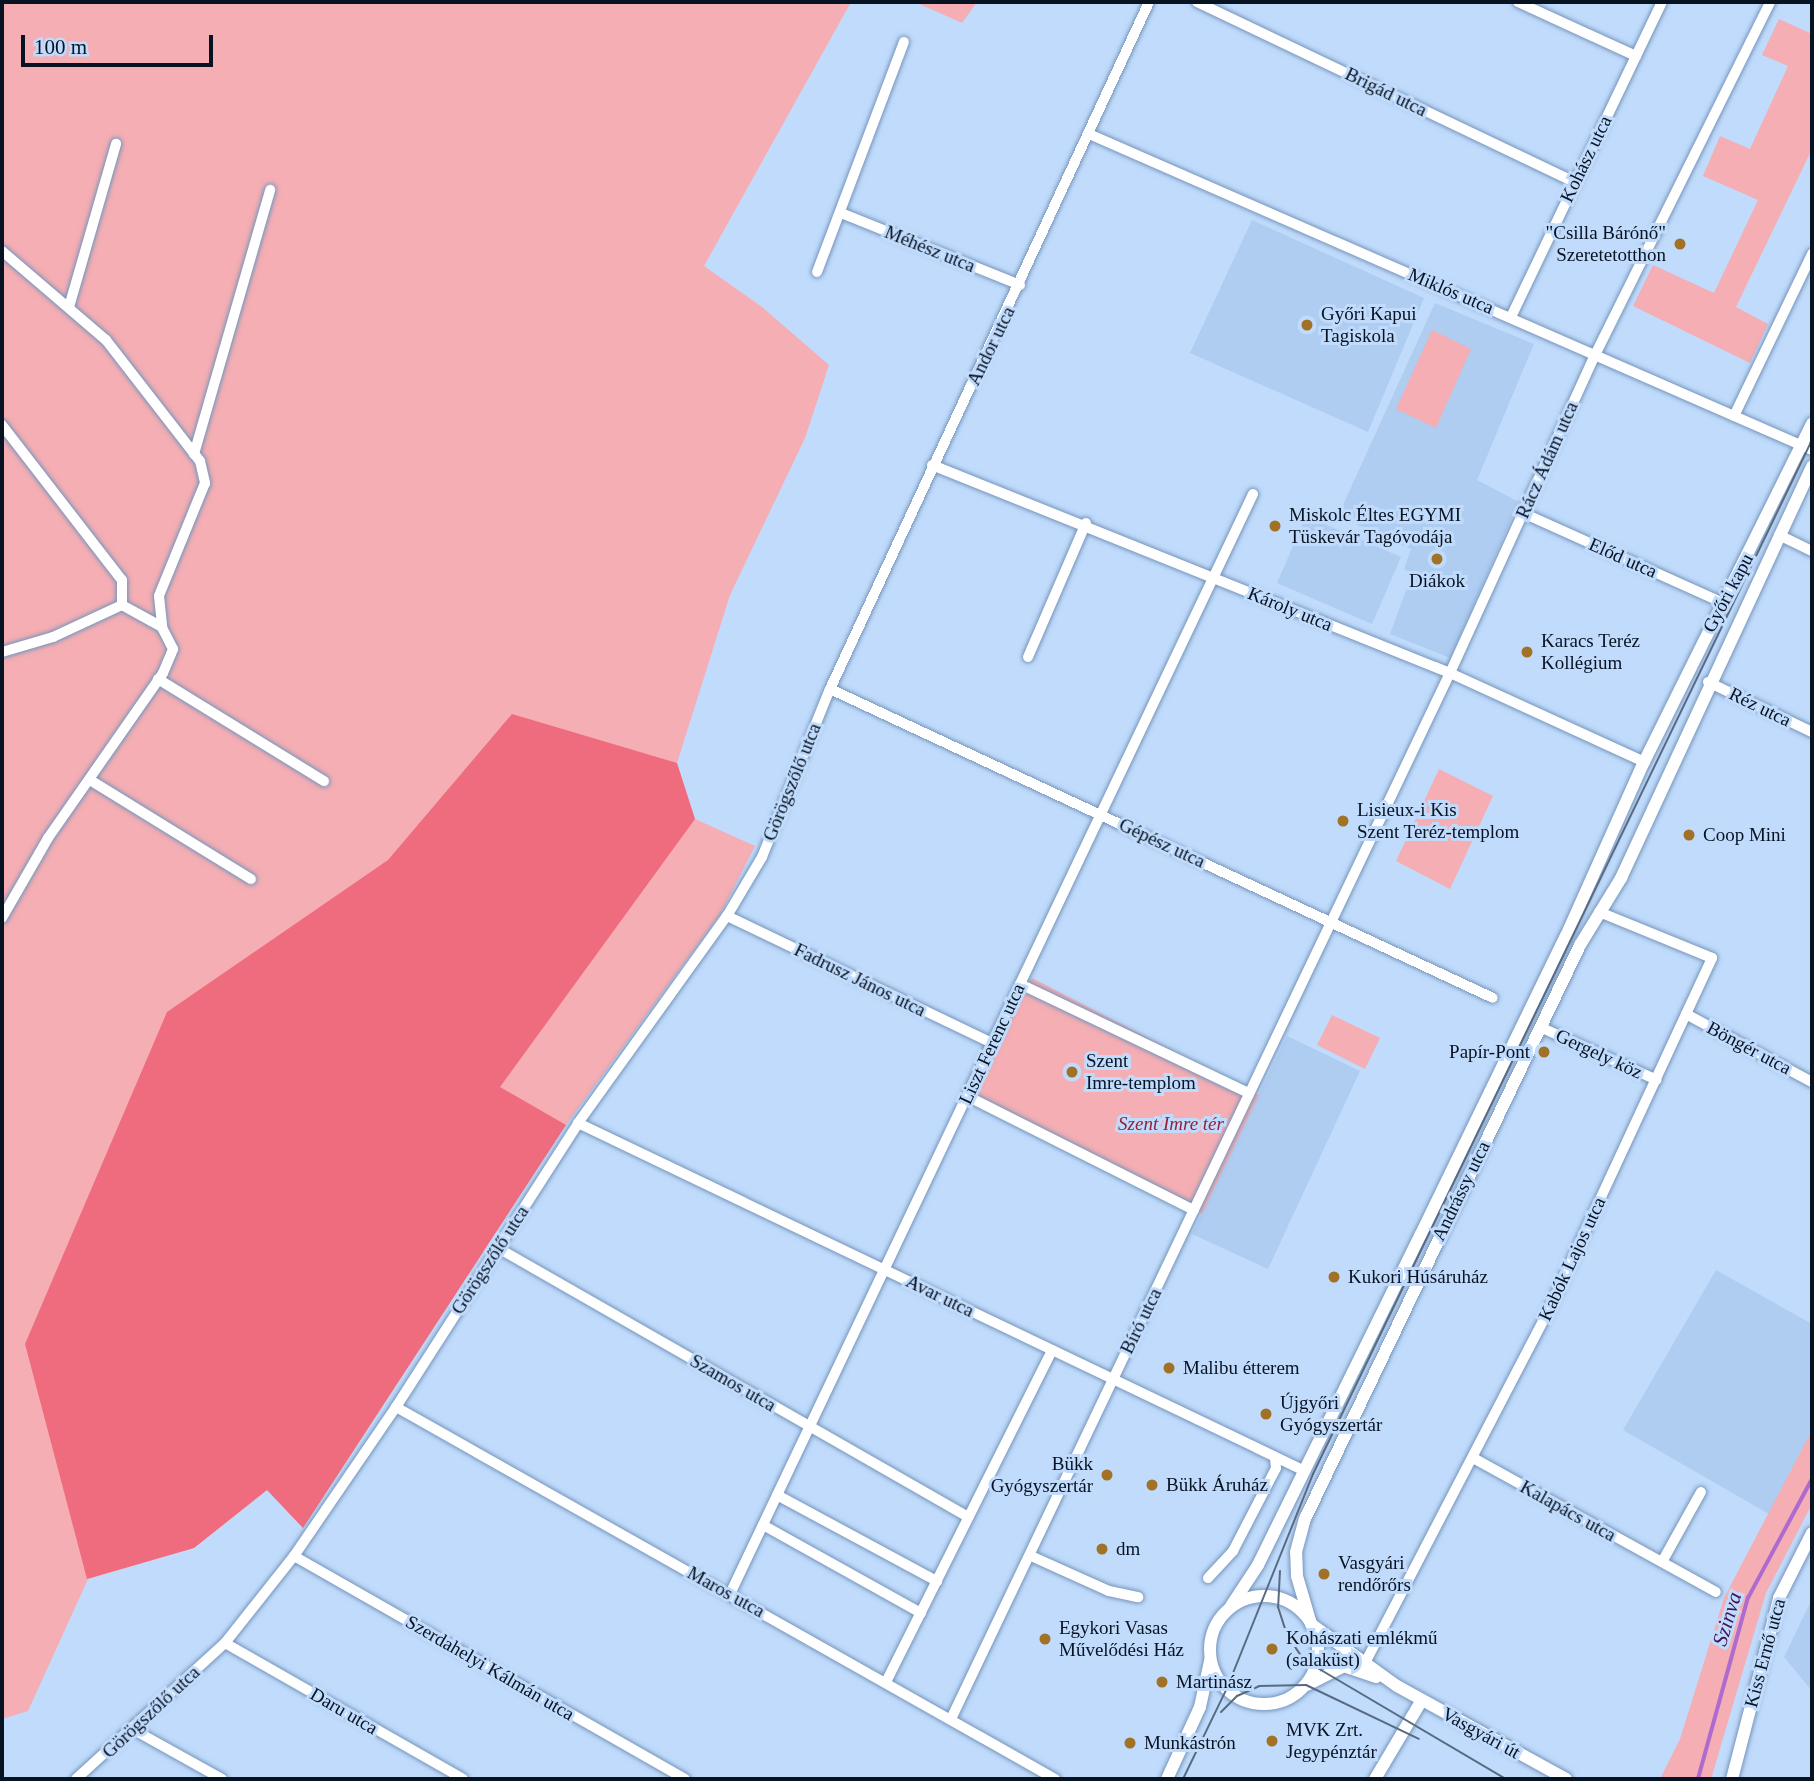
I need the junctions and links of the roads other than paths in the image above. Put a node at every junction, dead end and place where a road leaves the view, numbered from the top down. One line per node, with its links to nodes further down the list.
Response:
1 (1149, 2): 8 (street, Andor utca)
2 (1197, 2): 10 (street, Brigád utca)
3 (1518, 2): 7 (street)
4 (1662, 2): 7 (street, Kohász utca)
5 (1770, 2): 19 (street, Rácz Ádám utca)
6 (904, 42): 12 (street)
7 (1636, 56): 10 (street, Kohász utca)
8 (1090, 135): 16 (street, Andor utca); 18 (street, Miklós utca)
9 (116, 144): 17 (street)
10 (1575, 182): 18 (street, Kohász utca)
11 (270, 190): 25 (street)
12 (841, 213): 15 (street); 16 (street, Méhész utca)
13 (2, 251): 17 (street)
14 (1812, 254): 20 (street)
15 (817, 271)
16 (1020, 285): 26 (street, Andor utca)
17 (69, 307): 25 (street)
18 (1511, 317): 19 (street, Miklós utca)
19 (1595, 355): 20 (street, Miklós utca); 29 (street, Rácz Ádám utca)
20 (1734, 416): 24 (street, Miklós utca)
21 (1812, 424): 24 (street, Győri kapu)
22 (2, 425): 23 (street)
23 (7, 441): 35 (street)
24 (1808, 448): 34 (street, Győri kapu)
25 (194, 454): 36 (street)
26 (932, 465): 30 (street, Károly utca); 42 (street, Andor utca)
27 (1812, 466): 31 (street, Győri kapu)
28 (1253, 494): 33 (street, Liszt Ferenc utca)
29 (1523, 513): 34 (street, Előd utca); 39 (street, Rácz Ádám utca)
30 (1086, 523): 33 (street, Károly utca); 38 (street)
31 (1779, 535): 32 (street); 41 (street, Győri kapu)
32 (1812, 551)
33 (1213, 578): 39 (street, Károly utca); 48 (street, Liszt Ferenc utca)
34 (1723, 603): 44 (street, Győri kapu)
35 (122, 605): 36 (street); 37 (street)
36 (162, 627): 40 (street)
37 (2, 652)
38 (1028, 657)
39 (1450, 673): 44 (street, Károly utca); 53 (street, Rácz Ádám utca)
40 (158, 679): 46 (street); 47 (street)
41 (1708, 682): 43 (street, Réz utca); 45 (street, Győri kapu)
42 (830, 689): 48 (street, Gépész utca); 51 (street, Görögszőlő utca)
43 (1812, 732)
44 (1644, 762): 73 (street, Andrássy utca)
45 (1671, 771): 50 (street, Andrássy utca)
46 (90, 780): 49 (street); 52 (street)
47 (324, 781)
48 (1101, 814): 53 (street, Gépész utca); 54 (street, Liszt Ferenc utca)
49 (251, 879)
50 (1598, 912): 56 (street, Kabók Lajos utca); 57 (street, Andrássy utca)
51 (727, 916): 58 (street, Fadrusz János utca); 63 (street, Görögszőlő utca)
52 (2, 918)
53 (1331, 923): 55 (street, Gépész utca); 61 (street, Bíró utca)
54 (1020, 984): 58 (street, Liszt Ferenc utca); 61 (street)
55 (1493, 998)
56 (1686, 1014): 59 (street, Kabók Lajos utca); 60 (street, Böngér utca)
57 (1541, 1027): 59 (street, Gergely köz); 89 (street, Andrássy utca)
58 (992, 1043): 62 (street, Liszt Ferenc utca)
59 (1657, 1080): 72 (street, Kabók Lajos utca)
60 (1812, 1082)
61 (1249, 1093): 64 (street, Bíró utca)
62 (967, 1096): 64 (street); 66 (street, Liszt Ferenc utca)
63 (578, 1123): 65 (street, Görögszőlő utca); 66 (street, Avar utca)
64 (1194, 1210): 68 (street, Bíró utca)
65 (498, 1248): 69 (street, Görögszőlő utca); 70 (street, Szamos utca)
66 (884, 1269): 67 (street, Avar utca); 70 (street, Liszt Ferenc utca)
67 (1052, 1350): 68 (street, Avar utca); 76 (street)
68 (1113, 1379): 71 (street, Avar utca); 80 (street, Bíró utca)
69 (396, 1407): 79 (street, Görögszőlő utca); 85 (street, Maros utca)
70 (810, 1426): 75 (street, Liszt Ferenc utca); 76 (street, Szamos utca)
71 (1275, 1458): 73 (street, Avar utca); 82 (street)
72 (1475, 1459): 81 (street, Kalapács utca); 92 (street, Kabók Lajos utca)
73 (1299, 1470): 87 (street, Andrássy utca)
74 (1701, 1492): 81 (street)
75 (777, 1495): 77 (street, Liszt Ferenc utca); 83 (street)
76 (968, 1517): 83 (street)
77 (762, 1525): 85 (street, Liszt Ferenc utca); 88 (street)
78 (1812, 1533): 107 (street, Kiss Ernő utca)
79 (294, 1556): 90 (street, Görögszőlő utca); 102 (street, Szerdahelyi Kálmán utca)
80 (1031, 1556): 86 (street); 97 (street, Bíró utca)
81 (1662, 1562): 84 (street, Kalapács utca)
82 (1208, 1578)
83 (937, 1581): 88 (street)
84 (1716, 1592)
85 (730, 1594): 93 (street, Maros utca)
86 (1138, 1597)
87 (1231, 1606): 89 (street); 91 (street)
88 (921, 1613): 93 (street)
89 (1311, 1623): 92 (street, Vasgyári út); 95 (street)
90 (225, 1643): 98 (street, Görögszőlő utca); 101 (street, Daru utca)
91 (1211, 1657): 95 (street); 104 (street)
92 (1365, 1663): 94 (street, Vasgyári út)
93 (886, 1682): 97 (street, Maros utca)
94 (1397, 1686): 95 (street, Vasgyári út); 96 (street, Vasgyári út)
95 (1298, 1691)
96 (1422, 1700): 105 (street); 106 (street, Vasgyári út)
97 (951, 1719): 103 (street, Maros utca)
98 (134, 1730): 99 (street, Görögszőlő utca); 100 (street)
99 (76, 1779)
100 (222, 1779)
101 (463, 1779)
102 (685, 1779)
103 (1055, 1779)
104 (1167, 1779)
105 (1375, 1779)
106 (1566, 1779)
107 (1732, 1779)

